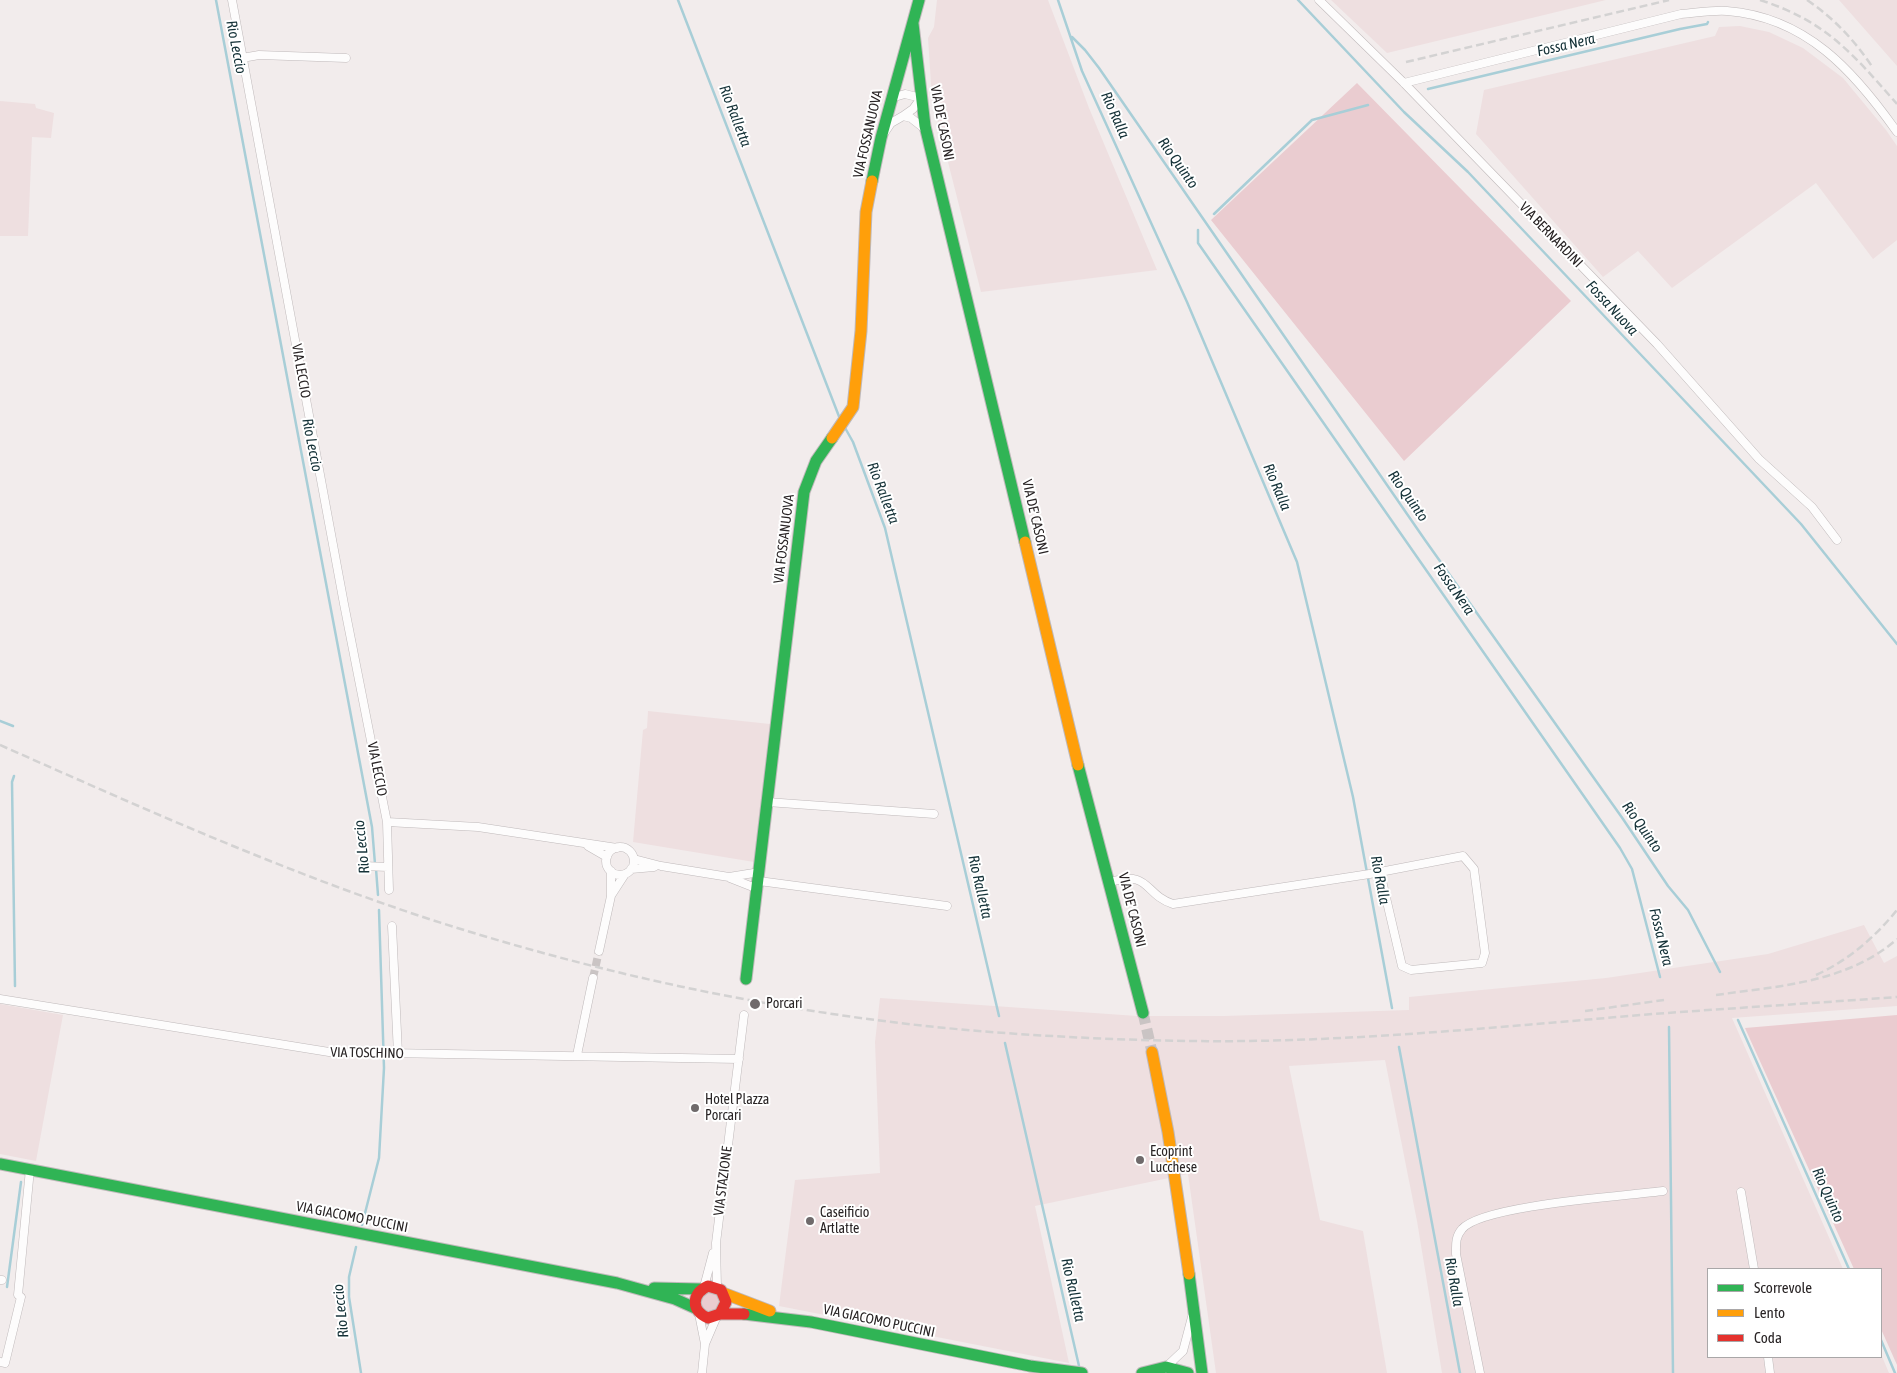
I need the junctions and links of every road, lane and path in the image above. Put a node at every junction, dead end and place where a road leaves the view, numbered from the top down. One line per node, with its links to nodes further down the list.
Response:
1 (232, 0): 5 (street, VIA LECCIO)
2 (919, 0): 4 (street, VIA FOSSANUOVA)
3 (1319, 0): 7 (street, VIA BERNARDINI)
4 (913, 24): 8 (street, VIA FOSSANUOVA); 9 (street, VIA DE' CASONI)
5 (242, 58): 6 (street); 17 (street, VIA LECCIO)
6 (346, 58)
7 (1404, 82): 12 (street); 14 (street, VIA BERNARDINI)
8 (891, 98): 9 (street); 13 (street, VIA FOSSANUOVA)
9 (921, 98): 10 (street); 11 (street, VIA DE' CASONI)
10 (903, 116): 11 (street); 13 (street)
11 (927, 132): 30 (street, VIA DE' CASONI)
12 (1897, 132)
13 (881, 138): 15 (street, VIA FOSSANUOVA)
14 (1837, 540)
15 (767, 802): 16 (street); 29 (street, VIA FOSSANUOVA)
16 (934, 814)
17 (387, 822): 18 (street); 24 (street, VIA LECCIO)
18 (584, 844): 19 (street); 20 (street)
19 (617, 848): 20 (street); 21 (street)
20 (607, 857): 25 (street)
21 (634, 859): 23 (street); 26 (street)
22 (366, 866): 24 (street)
23 (662, 866): 26 (street); 28 (street)
24 (388, 867): 31 (street, VIA LECCIO)
25 (611, 871): 26 (street); 32 (street)
26 (628, 871): 32 (street)
27 (1378, 872): 27 (street); 30 (street)
28 (728, 877): 29 (street); 29 (street)
29 (759, 881): 33 (street); 37 (street, VIA FOSSANUOVA)
30 (1110, 882): 39 (street, VIA DE' CASONI)
31 (388, 890)
32 (611, 896): 35 (street)
33 (947, 906)
34 (392, 926): 42 (street)
35 (599, 951)
36 (593, 978): 43 (street)
37 (746, 979)
38 (0, 999): 42 (street, VIA TOSCHINO)
39 (1143, 1014)
40 (744, 1015): 44 (street, VIA STAZIONE)
41 (1152, 1052): 54 (street)
42 (398, 1054): 43 (street, VIA TOSCHINO)
43 (577, 1055): 44 (street, VIA TOSCHINO)
44 (739, 1059): 49 (street, VIA STAZIONE)
45 (0, 1164): 46 (street, VIA GIACOMO PUCCINI)
46 (30, 1169): 51 (street, VIA GIACOMO PUCCINI); 60 (street)
47 (1663, 1191): 69 (street)
48 (1741, 1192): 50 (street)
49 (716, 1243): 52 (street); 53 (street, VIA STAZIONE)
50 (1754, 1268)
51 (618, 1284): 52 (street); 55 (street, VIA GIACOMO PUCCINI)
52 (702, 1288): 53 (street); 55 (street)
53 (720, 1290): 56 (street); 57 (street)
54 (1193, 1310): 62 (street); 68 (street)
55 (697, 1311): 56 (street); 58 (street)
56 (719, 1315): 57 (street, VIA GIACOMO PUCCINI); 58 (street)
57 (810, 1322): 61 (street, VIA GIACOMO PUCCINI)
58 (705, 1344): 63 (street)
59 (1768, 1358): 70 (street)
60 (0, 1362)
61 (1030, 1366): 64 (street, VIA GIACOMO PUCCINI); 65 (street, VIA GIACOMO PUCCINI)
62 (1166, 1367): 66 (street); 67 (street)
63 (702, 1373)
64 (1052, 1373)
65 (1082, 1373)
66 (1141, 1373)
67 (1188, 1373)
68 (1202, 1373)
69 (1480, 1373)
70 (1770, 1373)

